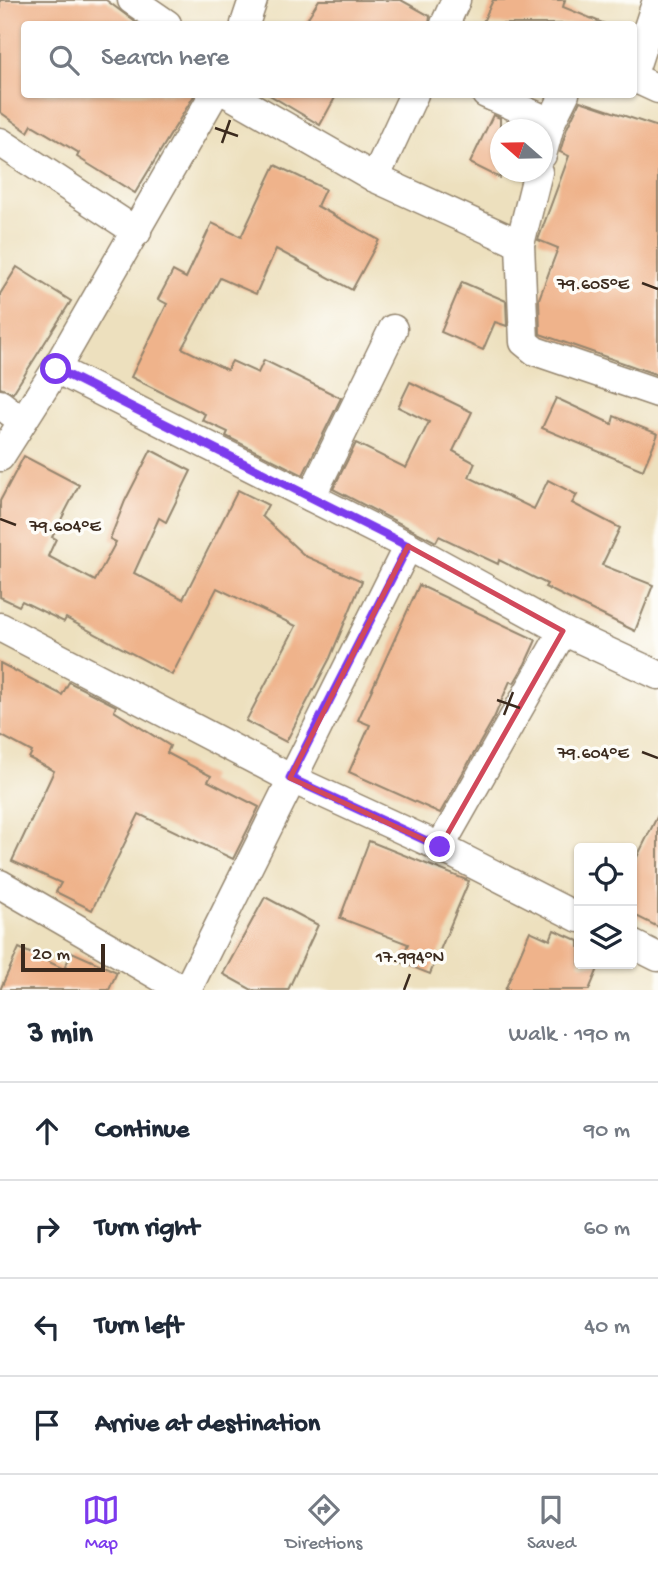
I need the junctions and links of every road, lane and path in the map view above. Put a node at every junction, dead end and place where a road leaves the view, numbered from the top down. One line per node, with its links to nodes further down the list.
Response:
1 (132, 0): 5 (street)
2 (253, 0): 6 (street)
3 (456, 0): 7 (street)
4 (657, 0): 8 (street)
5 (163, 21)
6 (246, 21)
7 (446, 21)
8 (637, 62)
9 (637, 79): 10 (street)
10 (658, 89)
11 (212, 98): 21 (street)
12 (236, 98): 19 (street)
13 (412, 98): 19 (street)
14 (495, 98): 16 (street)
15 (563, 98): 17 (street)
16 (544, 119)
17 (552, 119)
18 (0, 142): 21 (street)
19 (375, 178): 22 (street)
20 (536, 182): 22 (street)
21 (136, 233): 24 (street)
22 (520, 244): 25 (street)
23 (393, 329): 29 (street)
24 (56, 369): 27 (street); 29 (street)
25 (658, 393)
26 (0, 404): 27 (street)
27 (22, 421): 28 (street)
28 (0, 457)
29 (312, 497): 30 (street)
30 (408, 546): 32 (street); 34 (street)
31 (0, 627): 34 (street)
32 (563, 631): 33 (street); 35 (street)
33 (658, 675)
34 (290, 778): 35 (street); 40 (street)
35 (440, 847): 37 (street)
36 (0, 884): 40 (street)
37 (574, 915)
38 (637, 946): 39 (street)
39 (658, 957)
40 (185, 990)

